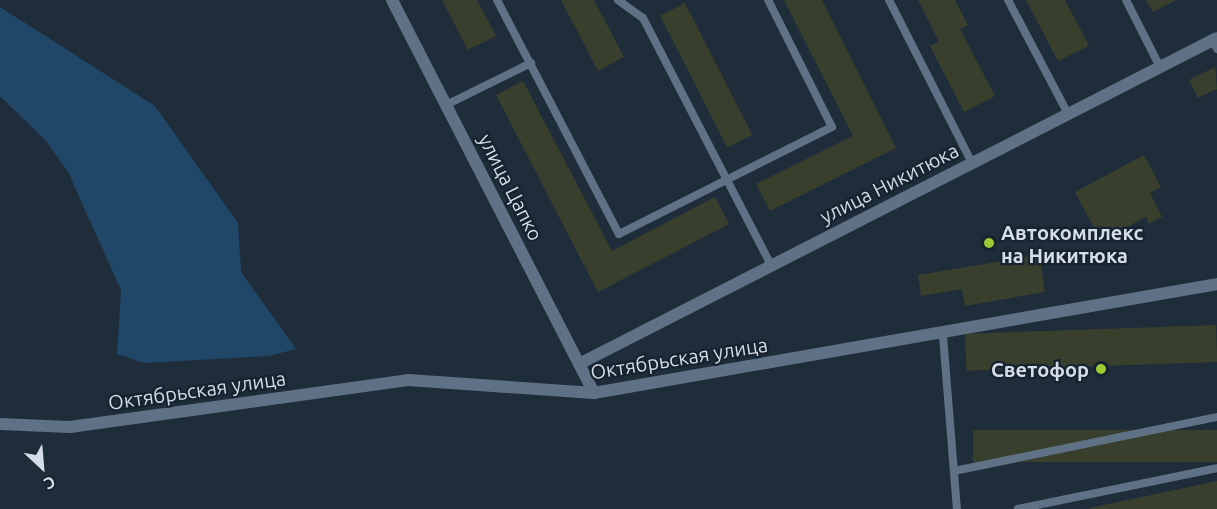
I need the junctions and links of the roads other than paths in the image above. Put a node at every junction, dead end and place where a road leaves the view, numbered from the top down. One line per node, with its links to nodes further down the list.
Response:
1 (392, 0): 11 (street, улица Цапко)
2 (497, 0): 9 (lane)
3 (618, 0): 14 (lane)
4 (768, 0): 14 (lane)
5 (889, 0): 13 (lane)
6 (1008, 0): 12 (lane)
7 (1126, 0): 10 (lane)
8 (1216, 43): 10 (street, улица Никитюка)
9 (531, 63): 11 (lane); 14 (lane)
10 (1160, 67): 12 (street, улица Никитюка)
11 (446, 105): 18 (street, улица Цапко)
12 (1068, 114): 13 (street, улица Никитюка)
13 (972, 163): 15 (street, улица Никитюка)
14 (727, 180): 15 (lane)
15 (771, 265): 18 (street, улица Никитюка)
16 (1217, 284): 17 (street, Октябрьская улица)
17 (943, 336): 19 (street, Октябрьская улица); 23 (lane)
18 (579, 364): 19 (street, улица Цапко)
19 (594, 393): 21 (street, Октябрьская улица)
20 (1217, 417): 23 (lane)
21 (0, 424)
22 (1217, 468): 25 (lane)
23 (954, 471): 24 (lane)
24 (957, 509)
25 (1018, 509)

